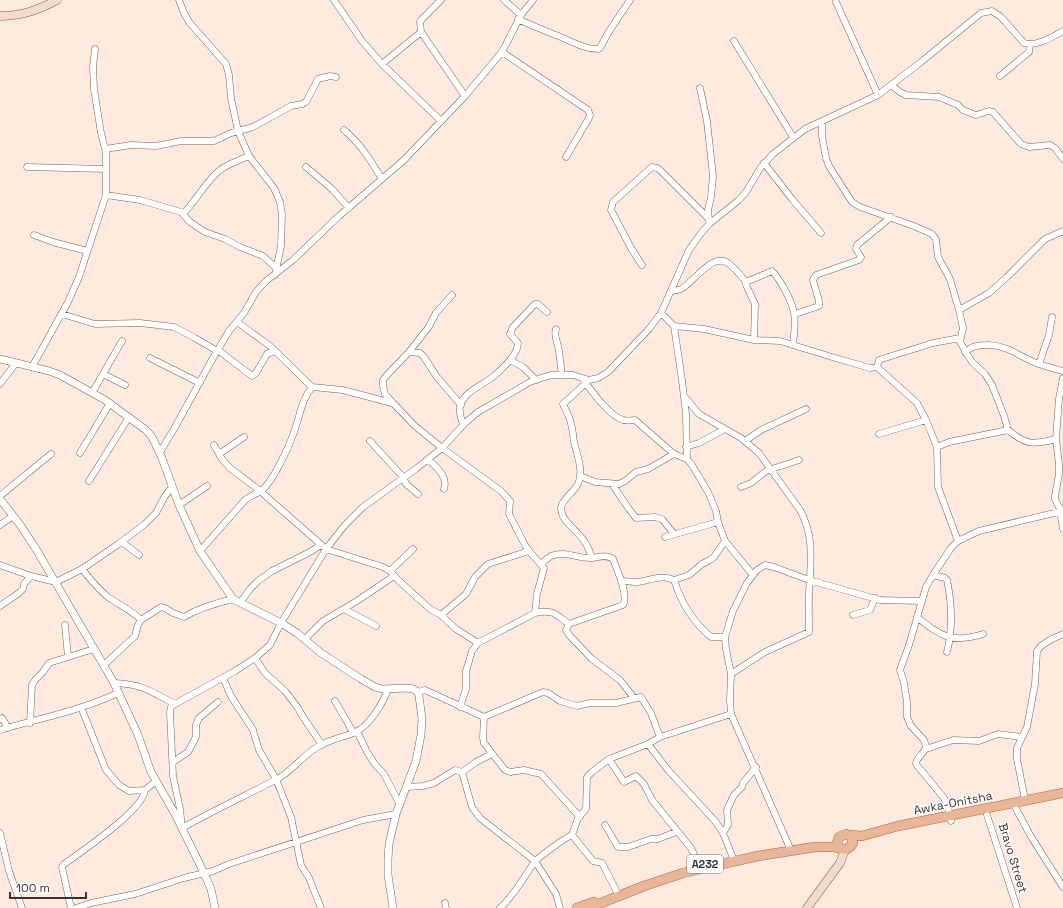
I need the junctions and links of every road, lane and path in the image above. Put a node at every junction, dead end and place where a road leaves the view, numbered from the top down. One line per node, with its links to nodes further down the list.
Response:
1 (57, 0): 9 (main road)
2 (179, 0): 27 (street)
3 (334, 0): 17 (street)
4 (441, 0): 12 (street)
5 (504, 0): 10 (street)
6 (533, 0): 10 (street)
7 (630, 0): 10 (street)
8 (836, 2): 22 (street)
9 (0, 16)
10 (520, 17): 16 (street)
11 (1063, 31): 14 (street)
12 (421, 32): 17 (street); 23 (street)
13 (734, 41): 28 (street)
14 (1030, 44): 18 (street); 20 (street)
15 (95, 49): 29 (street)
16 (502, 52): 23 (street); 31 (street)
17 (382, 64): 24 (street)
18 (1000, 76)
19 (336, 77): 27 (street)
20 (891, 85): 22 (street); 32 (street)
21 (700, 88): 42 (street)
22 (878, 95): 25 (street)
23 (465, 96): 24 (street)
24 (441, 121): 37 (street)
25 (822, 121): 28 (street); 41 (street)
26 (344, 130): 37 (street)
27 (238, 131): 29 (street); 30 (street)
28 (793, 138): 33 (street)
29 (105, 149): 36 (street)
30 (249, 156): 40 (street); 48 (street)
31 (566, 157)
32 (1063, 159)
33 (764, 163): 42 (street); 44 (street)
34 (27, 167): 36 (street)
35 (306, 167): 39 (street)
36 (106, 169): 38 (street)
37 (382, 179): 39 (street)
38 (106, 194): 40 (street); 46 (street)
39 (349, 208): 49 (street)
40 (183, 214): 48 (street)
41 (891, 217): 53 (street); 57 (street)
42 (709, 221): 47 (street); 51 (street)
43 (1063, 231): 53 (street)
44 (821, 233)
45 (34, 235): 46 (street)
46 (87, 251): 56 (street)
47 (642, 265)
48 (276, 268): 49 (street)
49 (274, 275): 59 (street)
50 (746, 282): 51 (street); 57 (street); 63 (street)
51 (672, 291): 55 (street)
52 (452, 295): 68 (street)
53 (959, 310): 62 (street)
54 (547, 312): 72 (street)
55 (661, 313): 60 (street); 82 (street)
56 (62, 314): 66 (street); 75 (street)
57 (794, 314): 65 (street)
58 (1052, 317): 74 (street)
59 (237, 322): 66 (street); 67 (street)
60 (674, 326): 63 (street); 88 (street)
61 (556, 329): 79 (street)
62 (960, 338): 69 (street); 76 (street)
63 (754, 340): 65 (street)
64 (122, 341): 78 (street)
65 (793, 345): 76 (street)
66 (217, 351): 67 (street); 83 (street)
67 (275, 352): 86 (street)
68 (409, 352): 90 (street); 91 (street)
69 (965, 352): 74 (street); 97 (street)
70 (150, 358): 83 (street)
71 (0, 359): 73 (street)
72 (510, 360): 81 (street); 91 (street)
73 (16, 363): 75 (street); 84 (street)
74 (1039, 364): 77 (street)
75 (32, 367): 87 (street)
76 (877, 367): 94 (street)
77 (1063, 371)
78 (102, 374): 85 (street); 87 (street)
79 (562, 375): 81 (street); 82 (street)
80 (1063, 378): 100 (street)
81 (536, 380): 95 (street)
82 (584, 380): 111 (street); 116 (street)
83 (200, 383): 107 (street)
84 (0, 384)
85 (125, 385)
86 (312, 387): 90 (street); 124 (street)
87 (92, 393): 89 (street)
88 (684, 396): 96 (street); 104 (street)
89 (110, 403): 93 (street); 109 (street)
90 (393, 403): 106 (street)
91 (460, 405): 95 (street)
92 (806, 408): 102 (street)
93 (129, 417): 107 (street); 118 (street)
94 (926, 420): 98 (street); 105 (street)
95 (463, 424): 106 (street)
96 (725, 429): 102 (street); 104 (street)
97 (1008, 430): 100 (street); 105 (street)
98 (879, 434)
99 (244, 437): 110 (street)
100 (1056, 439): 128 (street)
101 (370, 441): 117 (street)
102 (745, 441): 115 (street)
103 (214, 445): 110 (street)
104 (686, 447): 113 (street)
105 (937, 447): 136 (street)
106 (442, 448): 112 (street); 141 (street)
107 (160, 452): 122 (street)
108 (51, 454): 126 (street)
109 (80, 454)
110 (219, 454): 124 (street)
111 (674, 454): 113 (street); 119 (street)
112 (428, 459): 117 (street); 123 (street)
113 (687, 459): 130 (street)
114 (799, 460): 115 (street)
115 (771, 469): 121 (street); 152 (street)
116 (580, 476): 119 (street); 143 (street)
117 (403, 477): 125 (street); 138 (street)
118 (89, 481)
119 (612, 484): 133 (street)
120 (207, 486): 127 (street)
121 (742, 487)
122 (172, 488): 127 (street); 137 (street)
123 (444, 489)
124 (260, 491): 138 (street); 140 (street)
125 (418, 494)
126 (0, 497): 129 (street)
127 (178, 505): 140 (street)
128 (1061, 511): 132 (street); 136 (street)
129 (13, 516): 131 (street); 154 (street)
130 (718, 522): 133 (street); 135 (street)
131 (0, 525)
132 (1063, 529)
133 (674, 534): 134 (street)
134 (665, 537)
135 (725, 541): 148 (street); 151 (street)
136 (958, 541): 149 (street)
137 (122, 542): 142 (street); 146 (street)
138 (324, 547): 147 (street); 159 (street); 167 (street)
139 (413, 549): 147 (street)
140 (200, 551): 157 (street)
141 (529, 551): 144 (street); 163 (street)
142 (140, 555)
143 (592, 558): 144 (street); 153 (street)
144 (541, 564): 162 (street)
145 (0, 565): 150 (street)
146 (82, 569): 154 (street); 166 (street)
147 (392, 573): 161 (street); 163 (street)
148 (753, 574): 152 (street); 173 (street)
149 (933, 575): 158 (street); 174 (street)
150 (31, 576): 154 (street); 160 (street)
151 (674, 580): 153 (street); 173 (street)
152 (810, 580): 156 (street); 182 (street)
153 (622, 581): 168 (street)
154 (56, 582): 177 (street)
155 (0, 598): 160 (street)
156 (875, 598): 158 (street); 164 (street)
157 (233, 599): 159 (street); 166 (street)
158 (921, 601): 165 (street)
159 (240, 603): 167 (street)
160 (1, 605)
161 (344, 609): 170 (street); 175 (street)
162 (536, 613): 168 (street); 176 (street)
163 (441, 615): 176 (street)
164 (853, 615)
165 (917, 617): 174 (street); 205 (street)
166 (141, 620): 181 (street)
167 (281, 623): 175 (street); 180 (street)
168 (569, 624): 188 (street)
169 (65, 625): 179 (street)
170 (376, 626)
171 (983, 634): 174 (street)
172 (1063, 634): 202 (street)
173 (725, 637): 182 (street)
174 (951, 638): 178 (street)
175 (305, 640): 185 (street)
176 (478, 643): 193 (street)
177 (94, 649): 179 (street); 181 (street)
178 (947, 652)
179 (68, 657): 197 (street)
180 (255, 658): 183 (street); 203 (street)
181 (104, 665): 184 (street)
182 (731, 674): 194 (street)
183 (222, 678): 191 (street); 211 (street)
184 (114, 683): 187 (street); 191 (street)
185 (388, 689): 186 (street); 200 (street)
186 (418, 692): 193 (street); 213 (street)
187 (118, 693): 192 (street); 212 (street)
188 (634, 698): 195 (street); 201 (street)
189 (335, 701): 200 (street)
190 (218, 702): 208 (street)
191 (175, 704): 208 (street)
192 (81, 707): 197 (street); 214 (street)
193 (460, 707): 195 (street)
194 (731, 714): 201 (street); 209 (street)
195 (484, 717): 206 (street)
196 (0, 719): 198 (street)
197 (30, 723): 198 (street)
198 (8, 728): 199 (street)
199 (0, 730)
200 (355, 732): 203 (street); 218 (street)
201 (660, 737): 204 (street)
202 (1022, 737): 205 (street); 217 (street)
203 (322, 744): 211 (street)
204 (648, 744): 207 (street); 228 (street)
205 (926, 749): 223 (street)
206 (492, 754): 210 (street); 222 (street)
207 (609, 759): 222 (street); 226 (street)
208 (173, 762): 225 (street)
209 (756, 767): 228 (street); 232 (street)
210 (462, 772): 213 (street); 234 (street)
211 (276, 779): 225 (street); 230 (street)
212 (156, 781): 214 (street); 225 (street)
213 (407, 787): 218 (street)
214 (145, 790): 243 (street)
215 (1063, 793): 217 (main road, Awka-Onitsha / A232)
216 (1063, 799): 219 (main road, Awka-Onitsha / A232)
217 (1025, 800): 219 (main road, Awka-Onitsha / A232)
218 (400, 805): 220 (street)
219 (1015, 806): 221 (main road, Awka-Onitsha / A232); 223 (main road, Awka-Onitsha / A232); 238 (street)
220 (396, 814): 230 (street); 247 (street)
221 (987, 815): 223 (main road, Awka-Onitsha / A232); 253 (street, Bravo Street)
222 (580, 817): 229 (street)
223 (950, 818): 231 (main road, Awka-Onitsha / A232); 231 (main road, Awka-Onitsha / A232)
224 (605, 825): 226 (street)
225 (182, 828): 236 (street)
226 (676, 832): 235 (street)
227 (0, 833): 242 (street)
228 (723, 833): 233 (street)
229 (572, 835): 234 (street); 240 (street)
230 (296, 843): 236 (street); 246 (street)
231 (843, 845): 232 (main road, A232); 241 (main road, A232); 252 (main road)
232 (789, 846): 233 (main road, A232)
233 (733, 858): 235 (main road, A232)
234 (535, 861): 248 (street); 249 (street)
235 (699, 865): 240 (main road, A232)
236 (204, 873): 244 (street); 245 (street)
237 (1063, 874): 238 (street)
238 (1057, 878): 239 (street)
239 (1063, 887)
240 (617, 892): 250 (main road, A232)
241 (599, 906): 251 (main road, A232)
242 (22, 908)
243 (71, 908)
244 (76, 908)
245 (215, 908)
246 (321, 908)
247 (393, 908)
248 (500, 908)
249 (560, 908)
250 (577, 908)
251 (589, 908)
252 (806, 908)
253 (1017, 908)

